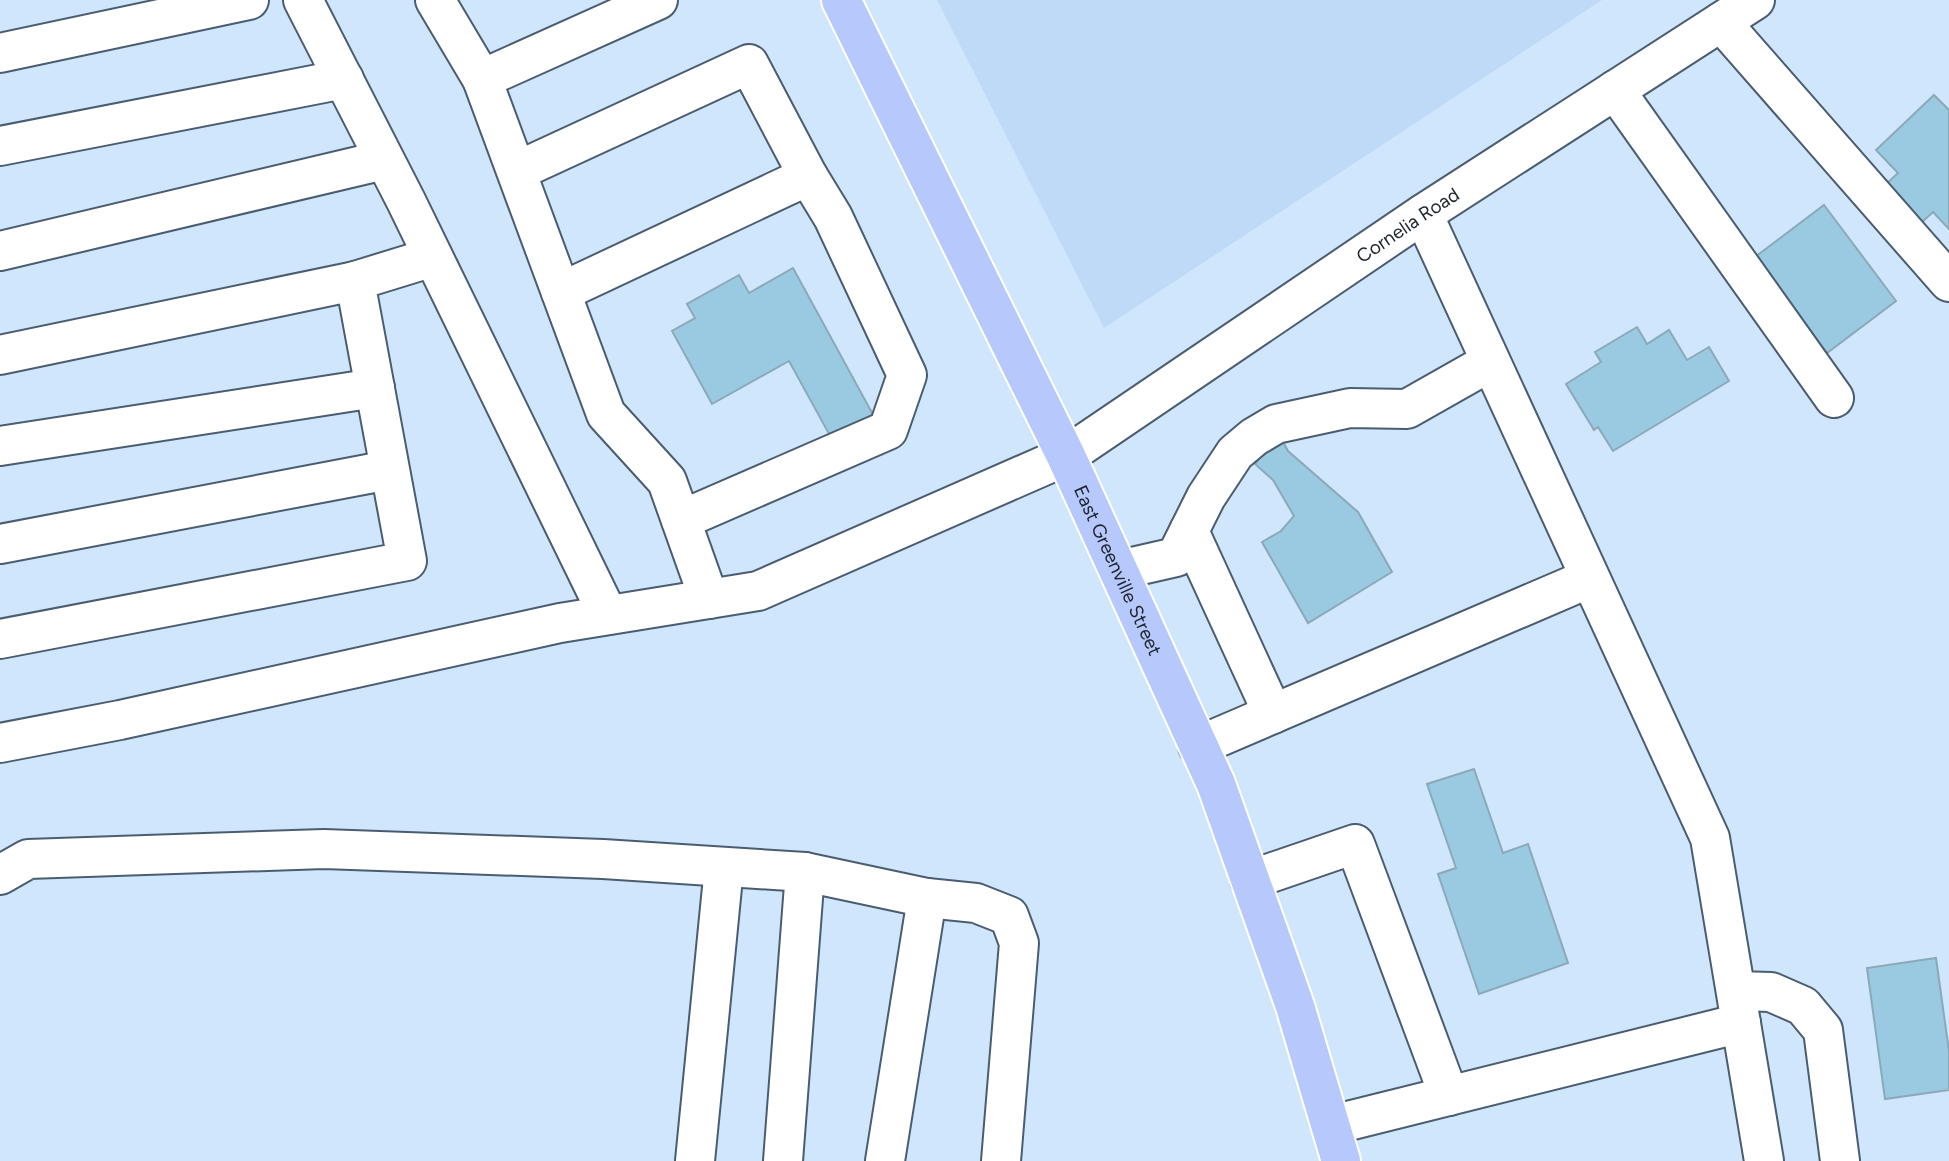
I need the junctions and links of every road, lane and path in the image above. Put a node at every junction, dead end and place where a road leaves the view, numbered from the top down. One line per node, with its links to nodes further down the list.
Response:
1 (249, 0): 8 (street)
2 (303, 0): 9 (street)
3 (435, 0): 10 (street)
4 (658, 0): 10 (street)
5 (841, 0): 27 (main road, East Greenville Street)
6 (1755, 0): 7 (street, Cornelia Road)
7 (1721, 22): 11 (street, Cornelia Road); 20 (street)
8 (0, 53)
9 (344, 79): 12 (street); 13 (street)
10 (482, 79): 14 (street)
11 (1615, 90): 16 (street, Cornelia Road); 25 (street)
12 (0, 146)
13 (384, 160): 17 (street); 18 (street)
14 (517, 171): 15 (street); 21 (street)
15 (808, 176): 21 (street); 29 (street)
16 (1423, 214): 23 (street); 27 (street, Cornelia Road)
17 (0, 251)
18 (433, 257): 19 (street); 35 (street)
19 (355, 281): 22 (street); 24 (street)
20 (1949, 282)
21 (561, 292): 29 (street)
22 (0, 355)
23 (1490, 362): 30 (street); 33 (street)
24 (374, 388): 26 (street); 28 (street)
25 (1834, 398)
26 (0, 446)
27 (1066, 456): 32 (main road, East Greenville Street); 34 (street, Cornelia Road)
28 (389, 470): 31 (street); 36 (street)
29 (681, 520): 34 (street)
30 (1189, 531): 32 (street); 37 (street)
31 (0, 544)
32 (1119, 570): 39 (main road, East Greenville Street)
33 (1590, 578): 37 (street); 45 (street)
34 (709, 599): 35 (street, Cornelia Road)
35 (608, 615): 38 (street, Cornelia Road)
36 (0, 639)
37 (1273, 714): 39 (street)
38 (0, 743)
39 (1198, 746): 43 (main road, East Greenville Street)
40 (724, 867): 41 (street); 42 (street); 48 (street)
41 (805, 872): 44 (street); 49 (street)
42 (0, 875)
43 (1250, 880): 46 (street); 47 (main road, East Greenville Street)
44 (927, 898): 50 (street); 51 (street)
45 (1738, 1007): 46 (street); 52 (street); 53 (street)
46 (1449, 1097): 47 (street)
47 (1337, 1143)
48 (695, 1161)
49 (783, 1161)
50 (885, 1161)
51 (1001, 1161)
52 (1764, 1161)
53 (1840, 1161)

